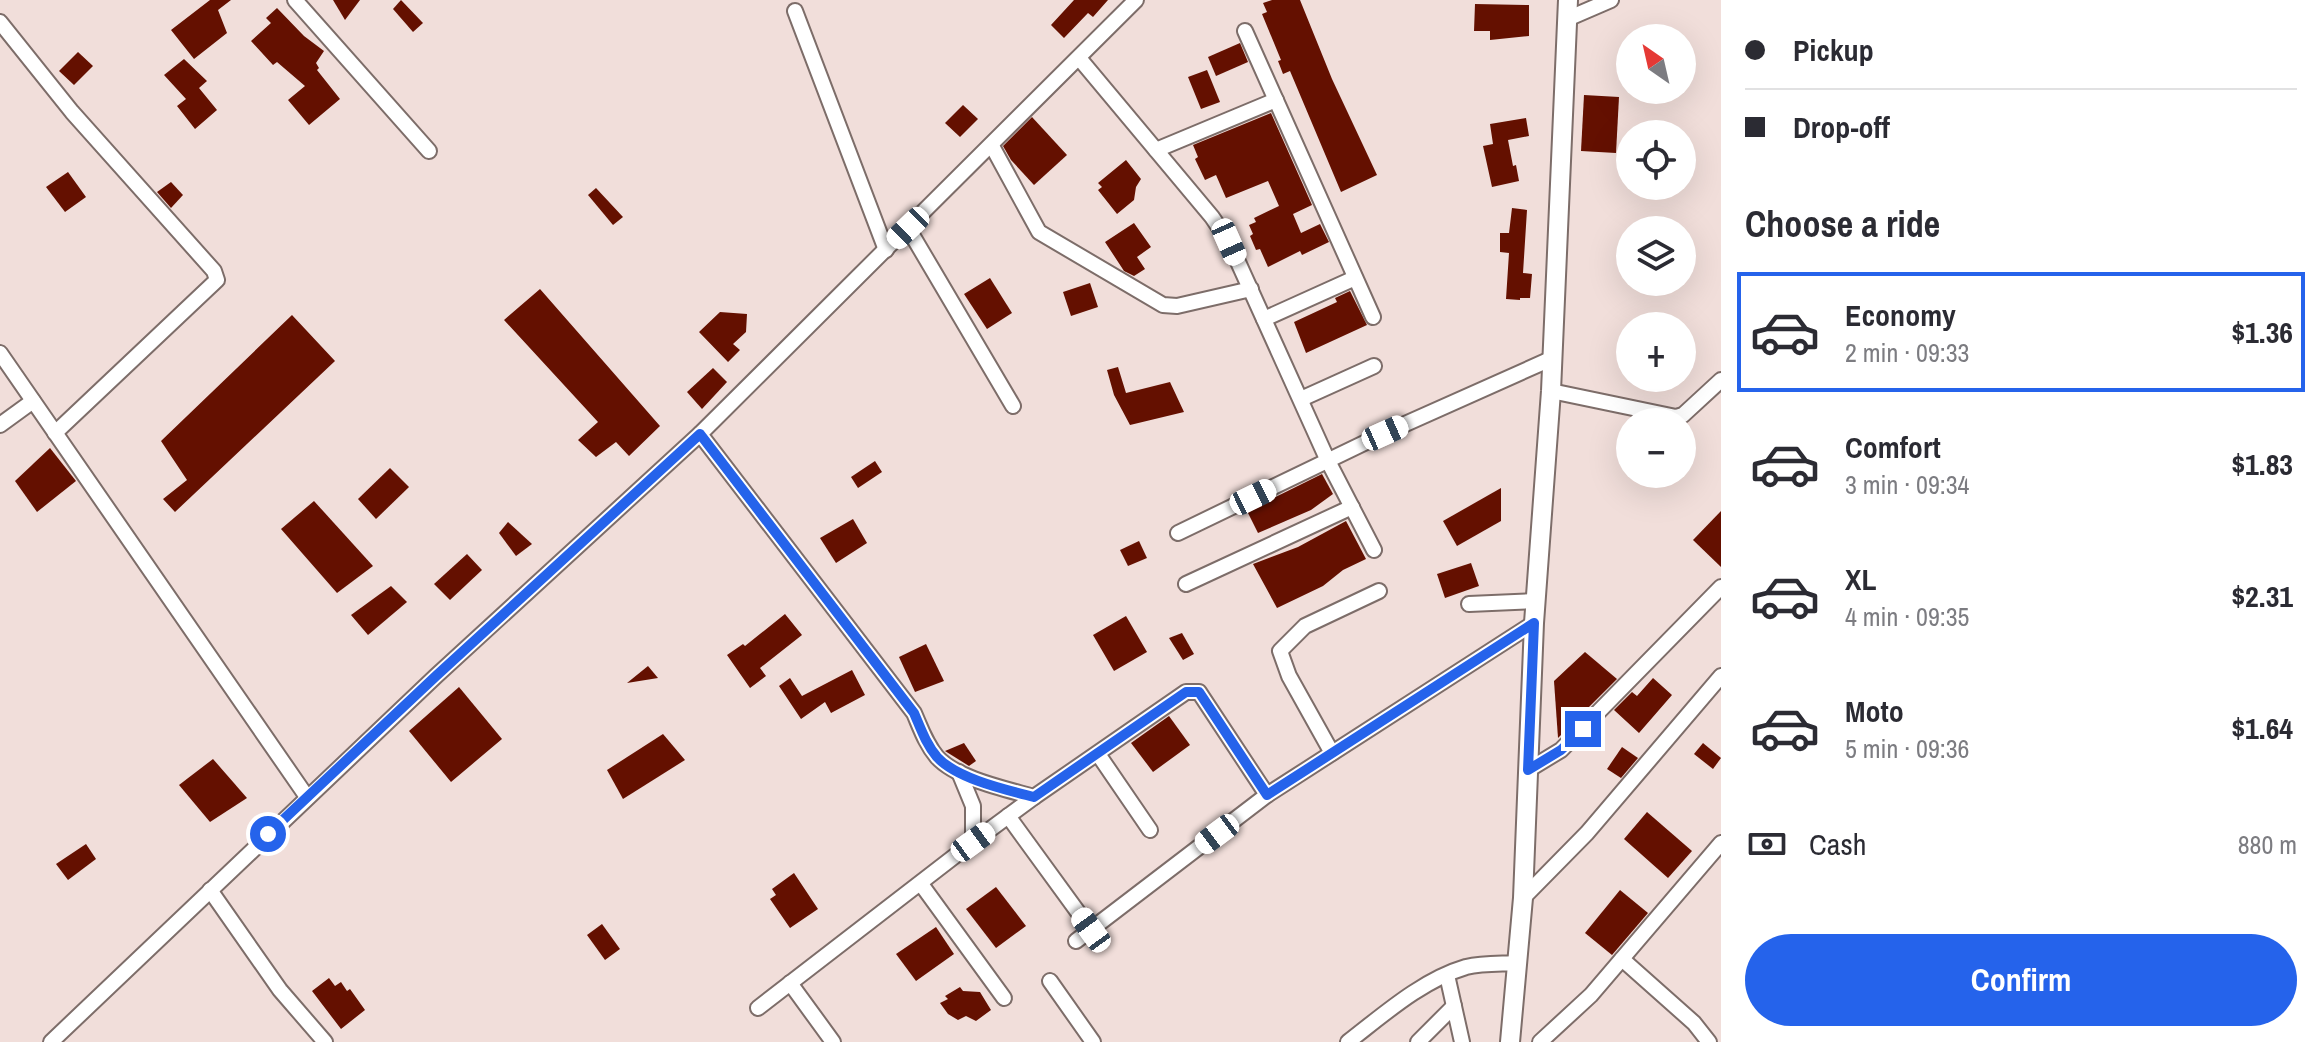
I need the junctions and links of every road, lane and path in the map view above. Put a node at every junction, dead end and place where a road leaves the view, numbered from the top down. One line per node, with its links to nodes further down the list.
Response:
1 (295, 0): 13 (street)
2 (1136, 0): 9 (street)
3 (1568, 0): 6 (main road)
4 (1611, 0): 6 (street)
5 (795, 11): 15 (street)
6 (1567, 19): 21 (main road)
7 (0, 22): 29 (street)
8 (1245, 31): 10 (street)
9 (1079, 58): 11 (street); 12 (street)
10 (1276, 100): 12 (street); 16 (street)
11 (992, 146): 14 (street); 17 (street)
12 (1156, 150): 17 (street)
13 (429, 151)
14 (908, 228): 15 (street); 27 (street)
15 (886, 250): 30 (street)
16 (1355, 278): 18 (street); 19 (street)
17 (1251, 289): 19 (street)
18 (1373, 317)
19 (1264, 319): 25 (street)
20 (0, 353): 26 (street)
21 (1553, 358): 24 (main road); 31 (street)
22 (1374, 366): 25 (street)
23 (1721, 380): 24 (street)
24 (1551, 391): 38 (main road)
25 (1301, 399): 31 (street)
26 (33, 401): 28 (street); 29 (street)
27 (1013, 406)
28 (0, 425)
29 (55, 433): 47 (street)
30 (700, 434): 45 (street); 47 (street)
31 (1328, 461): 32 (street); 33 (street)
32 (1352, 507): 34 (street); 35 (street)
33 (1178, 533)
34 (1374, 550)
35 (1186, 584)
36 (1721, 587): 44 (street)
37 (1379, 591): 42 (street)
38 (1536, 601): 39 (street); 40 (main road)
39 (1469, 604)
40 (1534, 623): 42 (street); 44 (main road)
41 (1721, 676): 55 (street)
42 (1332, 753): 46 (street)
43 (1098, 754): 46 (street); 48 (street); 50 (street)
44 (1528, 770): 55 (main road)
45 (959, 772): 48 (street); 51 (street)
46 (1267, 795): 56 (street)
47 (307, 797): 54 (street)
48 (1034, 797): 49 (street)
49 (1008, 816): 51 (street); 56 (street)
50 (1150, 830)
51 (973, 842): 53 (street)
52 (1721, 843): 58 (street)
53 (921, 884): 62 (street); 63 (street)
54 (210, 890): 66 (street); 67 (street)
55 (1523, 898): 59 (main road)
56 (1091, 930): 57 (street)
57 (1076, 941)
58 (1622, 959): 74 (street); 75 (street)
59 (1517, 963): 60 (street); 73 (main road)
60 (1447, 975): 64 (street); 70 (street)
61 (1050, 981): 69 (street)
62 (790, 983): 65 (street); 68 (street)
63 (1004, 998)
64 (1454, 1006): 71 (street); 72 (street)
65 (758, 1008)
66 (55, 1041)
67 (325, 1042)
68 (833, 1042)
69 (1093, 1042)
70 (1348, 1042)
71 (1418, 1042)
72 (1462, 1042)
73 (1510, 1042)
74 (1540, 1042)
75 (1709, 1042)

